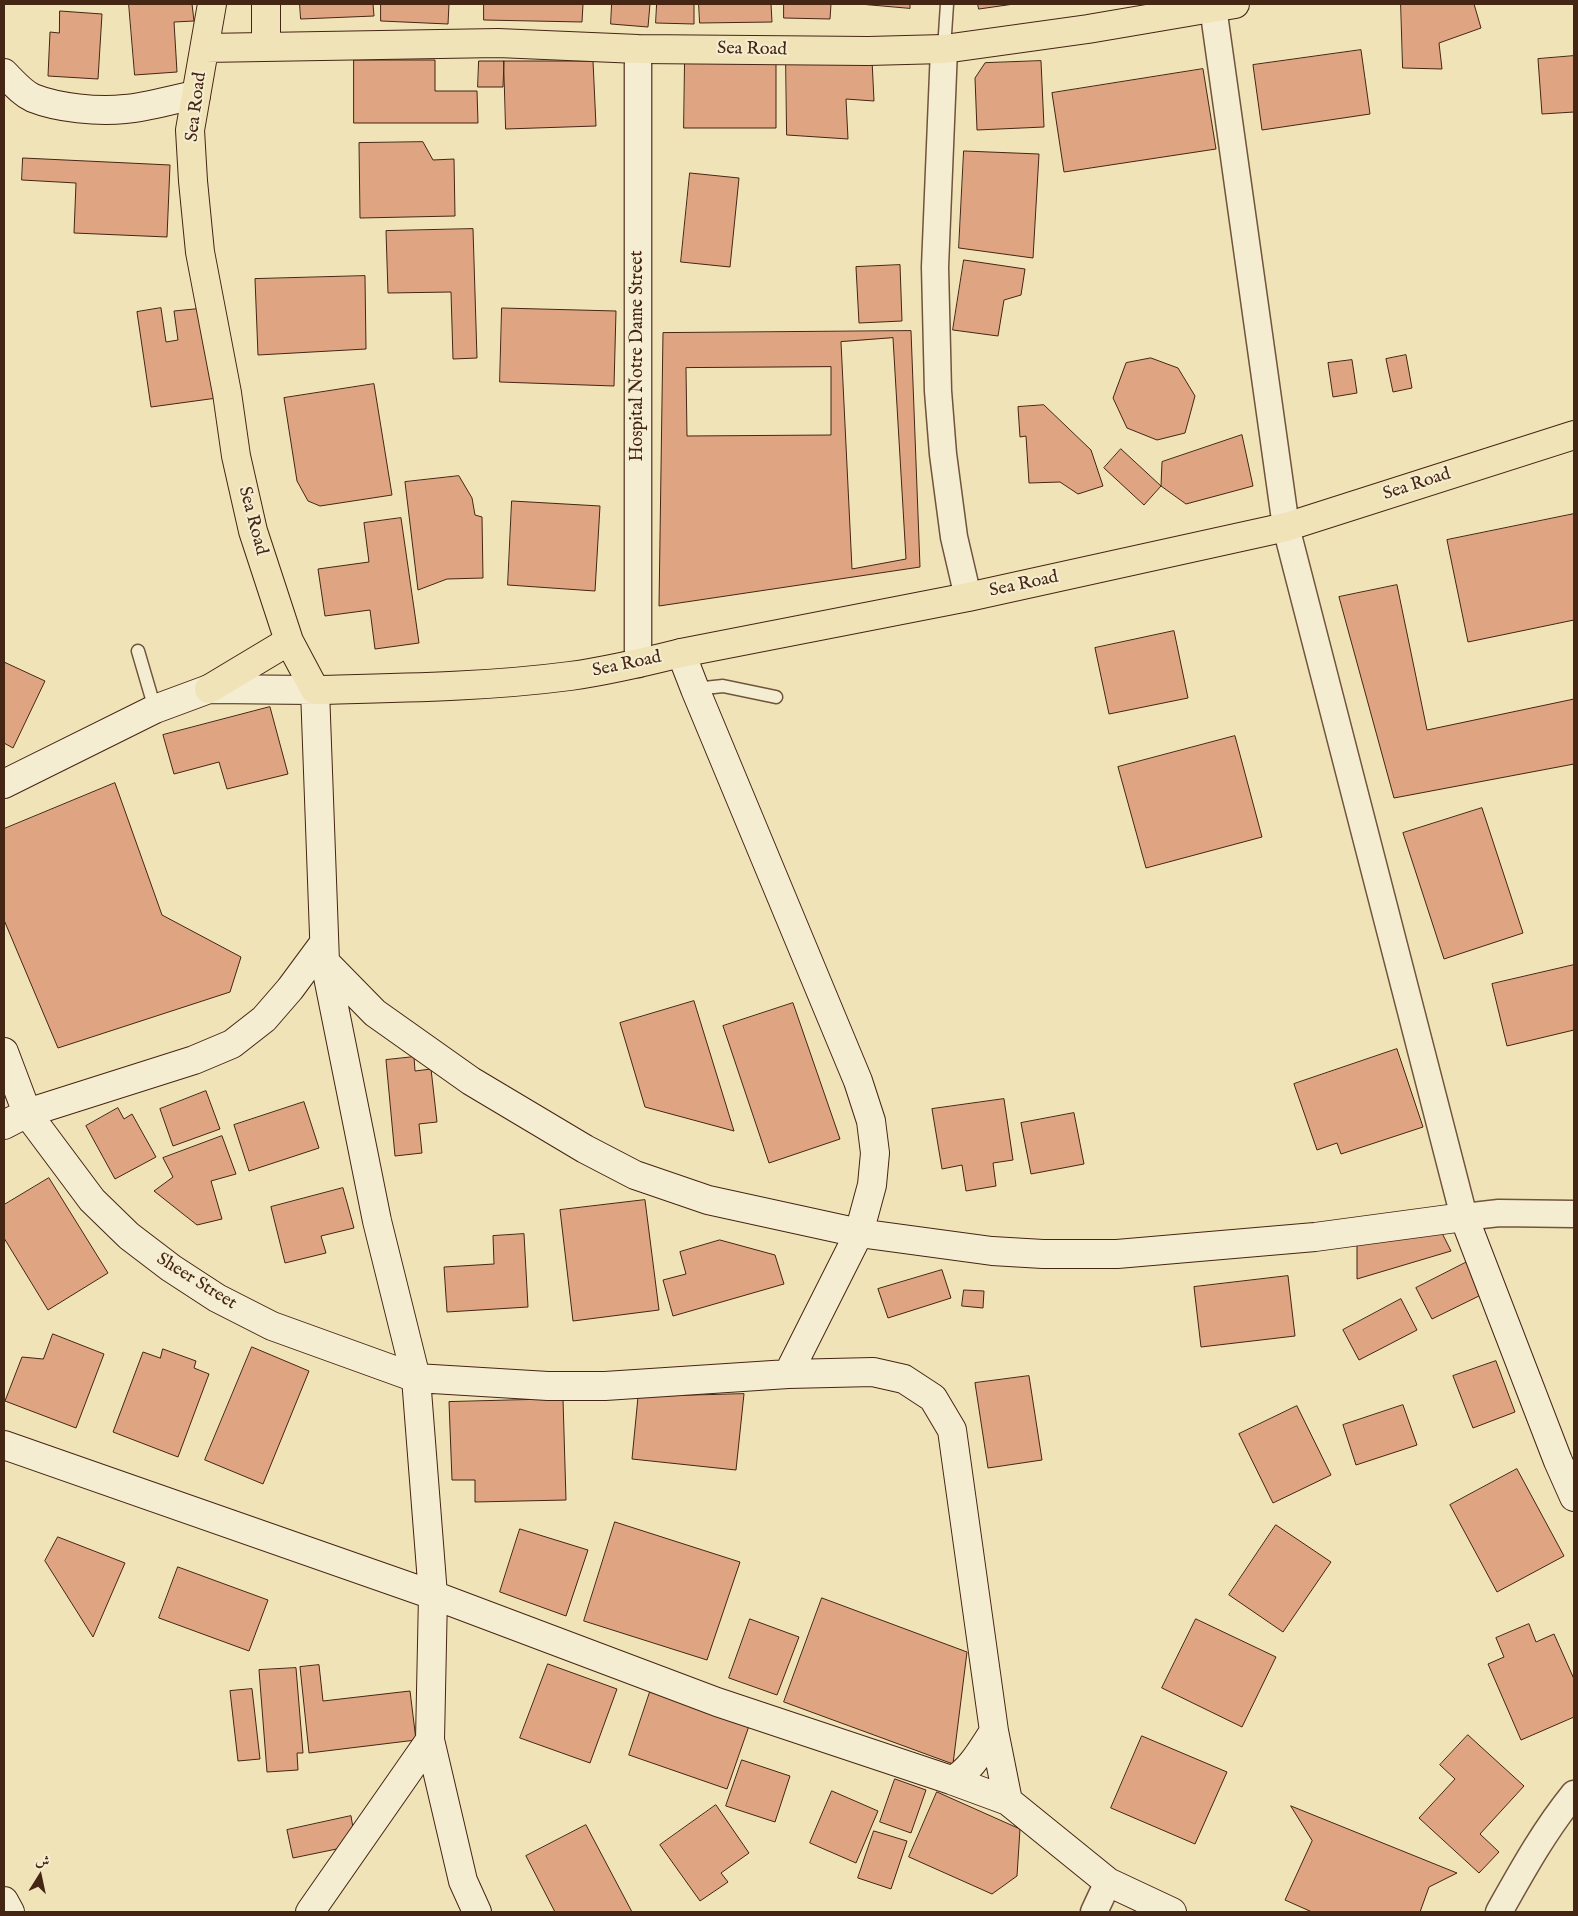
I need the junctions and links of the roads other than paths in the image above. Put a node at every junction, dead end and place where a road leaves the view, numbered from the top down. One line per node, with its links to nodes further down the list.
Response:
1 (212, 4): 6 (main road, Sea Road)
2 (266, 4): 5 (main road)
3 (948, 4): 8 (lane)
4 (1224, 6): 8 (main road, Sea Road); 14 (street)
5 (266, 46): 6 (main road, Sea Road); 7 (main road, Sea Road)
6 (205, 48): 10 (main road, Sea Road)
7 (638, 49): 8 (main road, Sea Road); 19 (street, Hospital Notre Dame Street)
8 (944, 49): 15 (street)
9 (4, 73): 11 (street)
10 (196, 95): 11 (street); 12 (main road, Sea Road)
11 (144, 106): 12 (street)
12 (190, 130): 16 (main road, Sea Road)
13 (1574, 435): 14 (main road, Sea Road)
14 (1286, 528): 15 (main road, Sea Road); 30 (street)
15 (968, 597): 18 (main road, Sea Road)
16 (289, 641): 20 (main road); 22 (main road, Sea Road)
17 (138, 651): 24 (lane)
18 (681, 652): 19 (main road, Sea Road); 21 (street)
19 (638, 664): 22 (main road, Sea Road)
20 (209, 689): 22 (street); 24 (street)
21 (695, 689): 23 (lane); 31 (street)
22 (315, 690): 26 (street)
23 (776, 697)
24 (155, 709): 25 (street)
25 (4, 784)
26 (324, 952): 28 (street); 31 (street); 33 (street)
27 (4, 1052): 28 (street, Sheer Street)
28 (15, 1119): 33 (street, Sheer Street)
29 (1574, 1214): 30 (street)
30 (1464, 1217): 31 (street); 35 (street)
31 (859, 1233): 32 (street)
32 (788, 1374): 33 (street, Sheer Street); 37 (street, Sheer Street)
33 (416, 1378): 36 (street)
34 (4, 1445): 36 (street)
35 (1574, 1497)
36 (433, 1595): 38 (street); 39 (street)
37 (994, 1731): 39 (street); 41 (street, Sheer Street)
38 (430, 1740): 45 (street); 46 (street)
39 (951, 1780): 41 (street)
40 (1574, 1794): 49 (street)
41 (1008, 1801): 42 (street)
42 (1108, 1882): 47 (street); 48 (street)
43 (4, 1901): 44 (street)
44 (10, 1912)
45 (310, 1912)
46 (477, 1912)
47 (1094, 1912)
48 (1172, 1912)
49 (1499, 1912)

